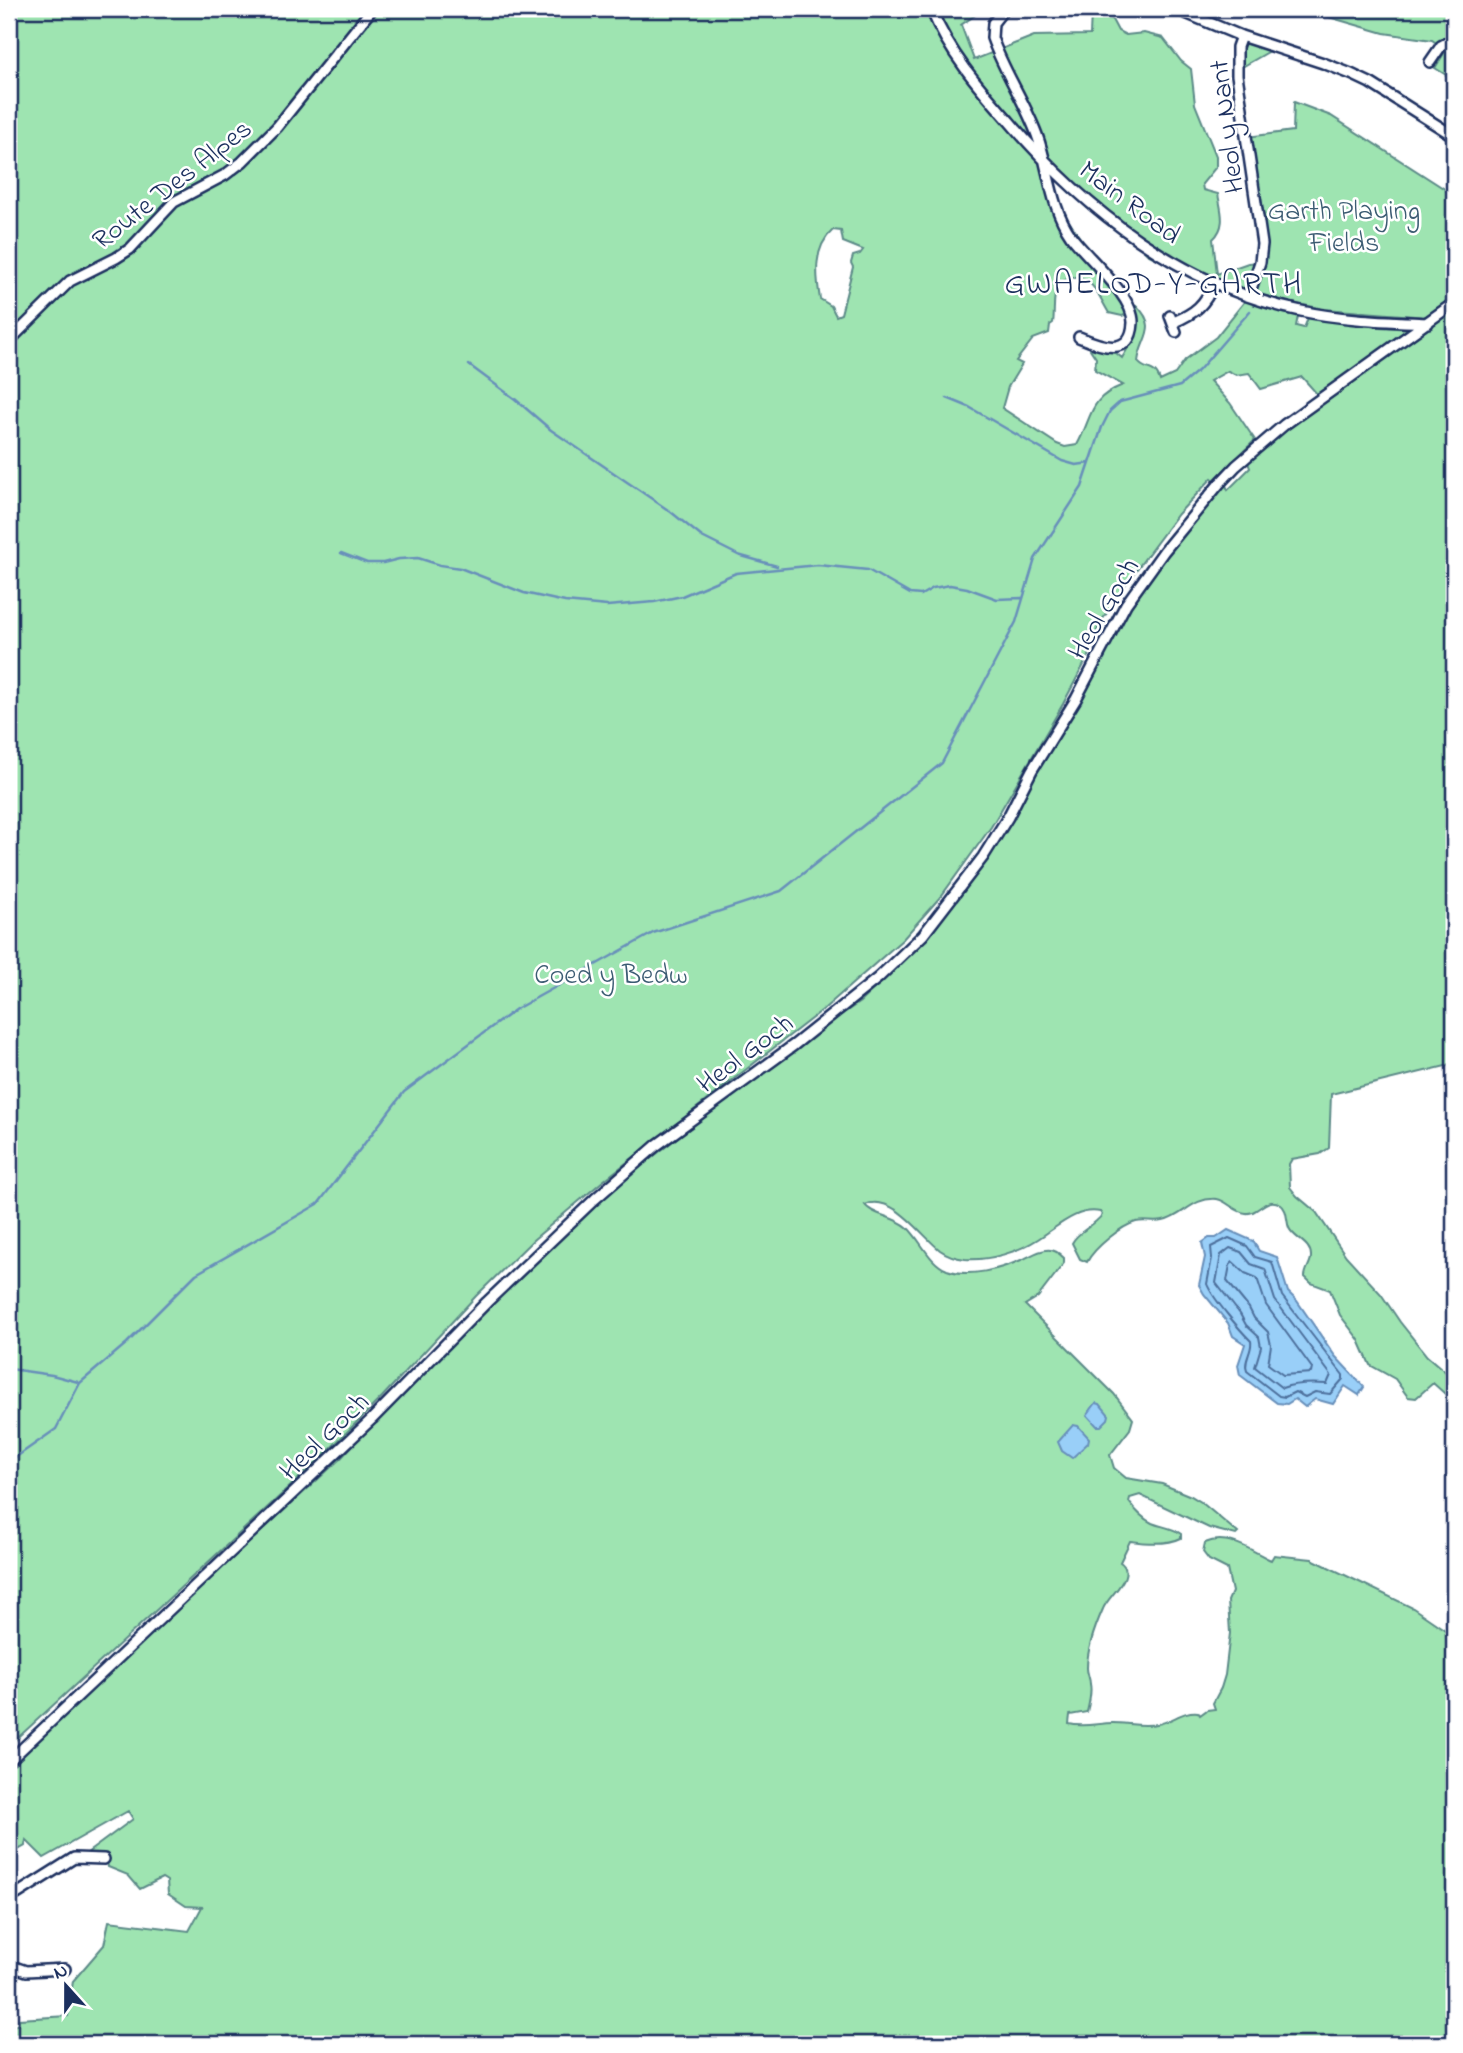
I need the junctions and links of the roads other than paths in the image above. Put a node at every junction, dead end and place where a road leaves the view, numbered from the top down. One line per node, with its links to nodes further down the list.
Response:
1 (372, 9): 16 (street, Route Des Alpes)
2 (931, 9): 9 (street, Main Road)
3 (1004, 9): 9 (street)
4 (1176, 9): 5 (street)
5 (1241, 36): 8 (street); 11 (street, Heol y Nant)
6 (1454, 39): 7 (street)
7 (1430, 62)
8 (1454, 136)
9 (1047, 163): 10 (street, Main Road); 15 (street)
10 (1214, 283): 11 (street, Main Road); 13 (street)
11 (1249, 295): 14 (street, Main Road)
12 (1454, 303): 14 (street)
13 (1173, 323)
14 (1428, 323): 17 (street, Heol Goch)
15 (1079, 337)
16 (9, 341)
17 (9, 1761)
18 (104, 1858): 19 (street)
19 (9, 1899)
20 (9, 1965): 21 (street)
21 (65, 1969)

